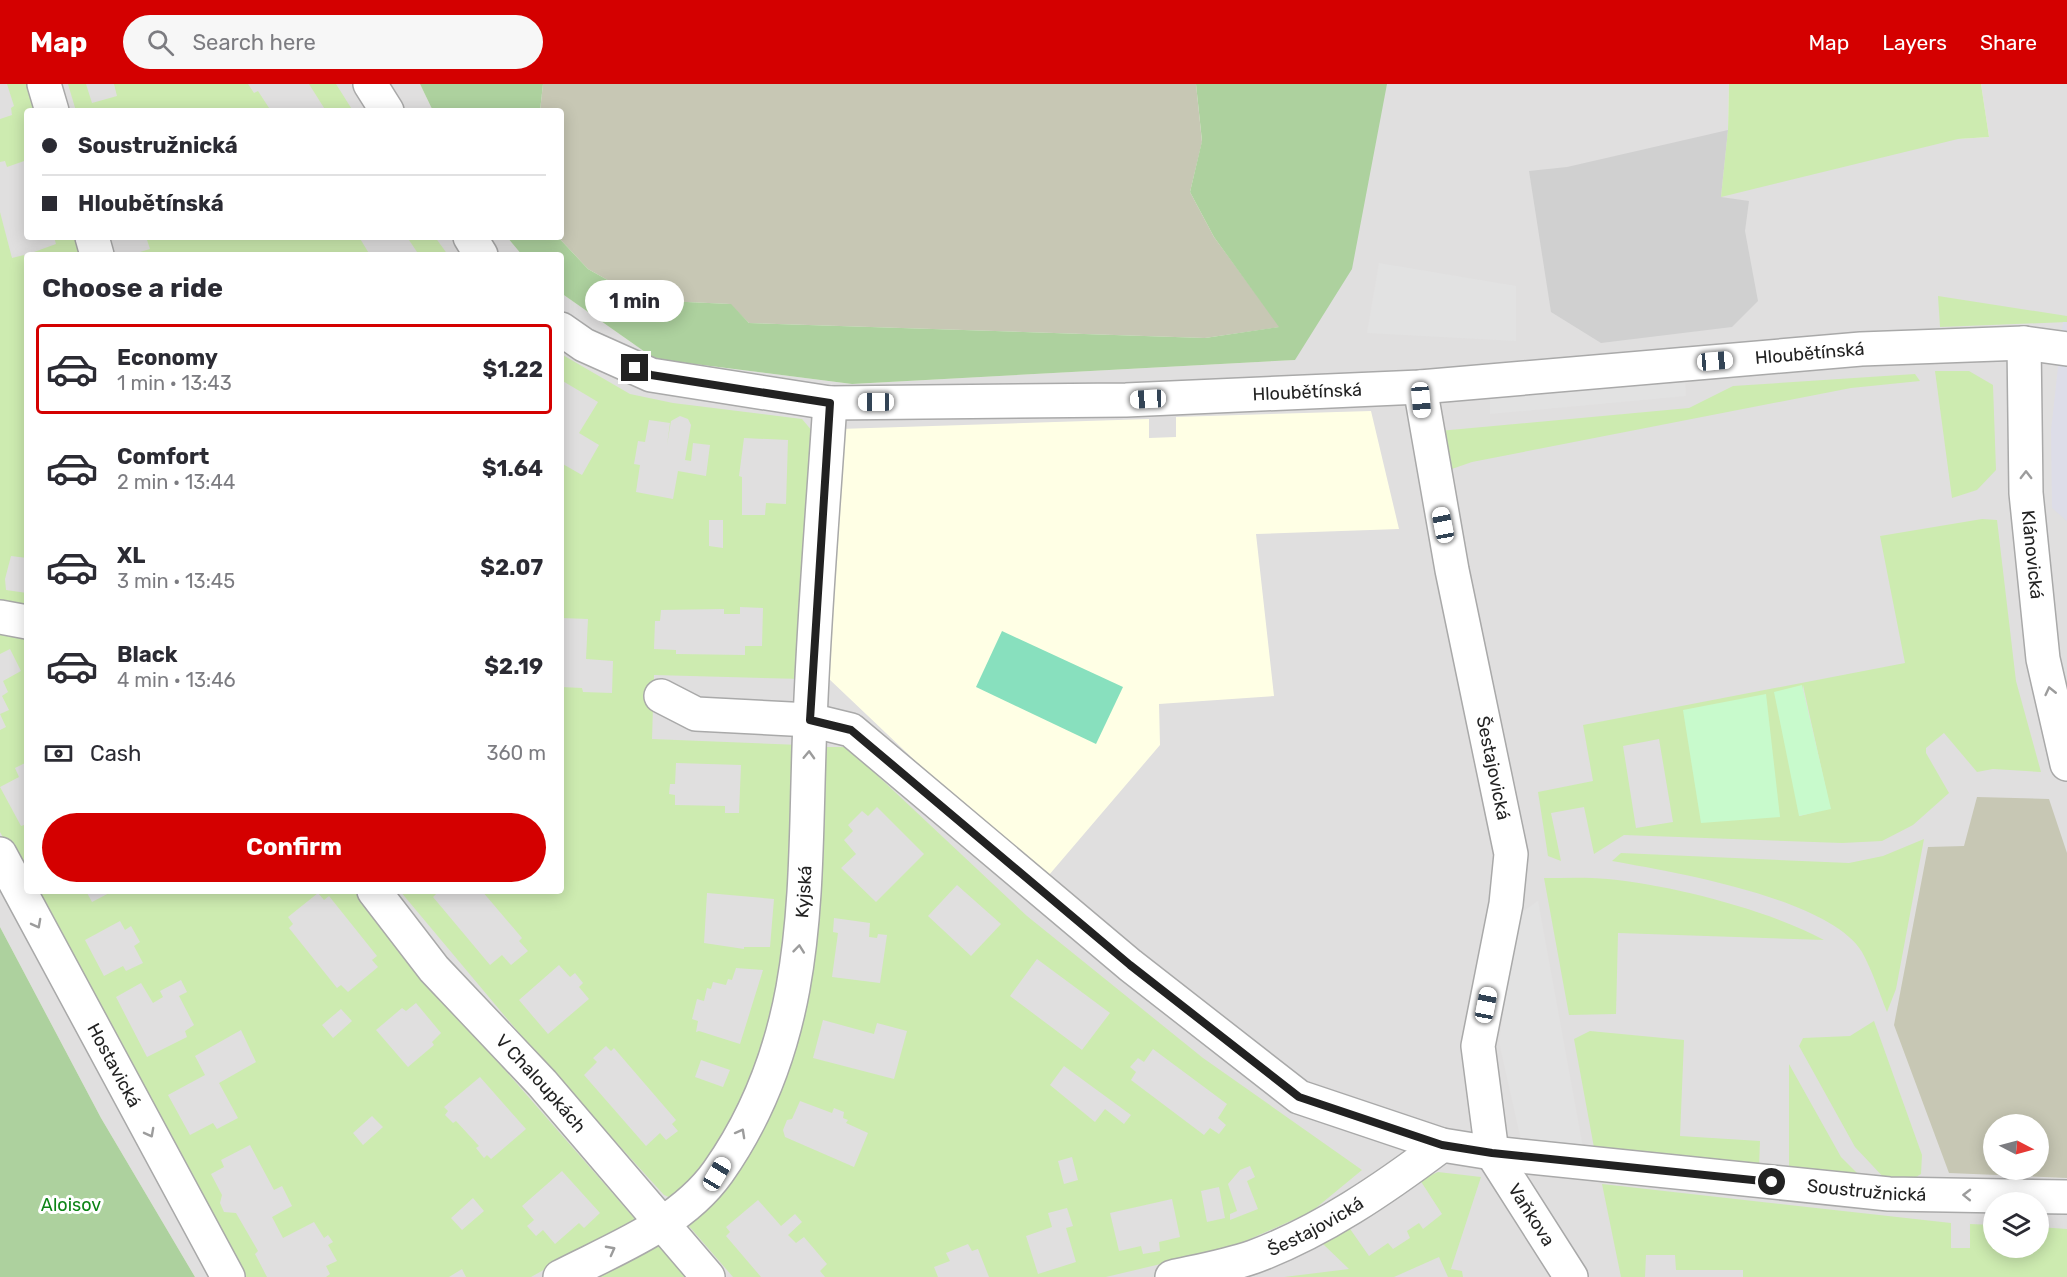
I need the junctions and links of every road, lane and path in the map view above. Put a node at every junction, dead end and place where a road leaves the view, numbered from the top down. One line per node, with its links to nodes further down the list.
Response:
1 (44, 84): 3 (street)
2 (370, 84): 4 (street)
3 (51, 108)
4 (385, 108)
5 (564, 331): 9 (street, Hloubětínská)
6 (2024, 343): 7 (street, Hloubětínská); 8 (street, Hloubětínská); 14 (street, Klánovická, one-way to 6)
7 (2067, 349)
8 (1420, 387): 9 (street, Hloubětínská); 18 (street, Šestajovická)
9 (830, 403): 13 (street, Kyjská)
10 (0, 617): 11 (street)
11 (24, 621)
12 (661, 696): 13 (street, Soustružnická)
13 (810, 720): 17 (street, Soustružnická); 20 (street, Kyjská, one-way to 13)
14 (2067, 764)
15 (0, 854): 21 (street, Hostavická, one-way to 21)
16 (376, 894): 20 (street, V Chaloupkách)
17 (1442, 1145): 18 (street, Soustružnická); 24 (street, Šestajovická)
18 (1492, 1153): 19 (street, Soustružnická, one-way to 18); 25 (street, Vaňkova)
19 (2067, 1197)
20 (662, 1224): 22 (street, Kyjská, one-way to 20); 23 (street, V Chaloupkách)
21 (228, 1277)
22 (560, 1277)
23 (708, 1277)
24 (1172, 1277)
25 (1571, 1277)

